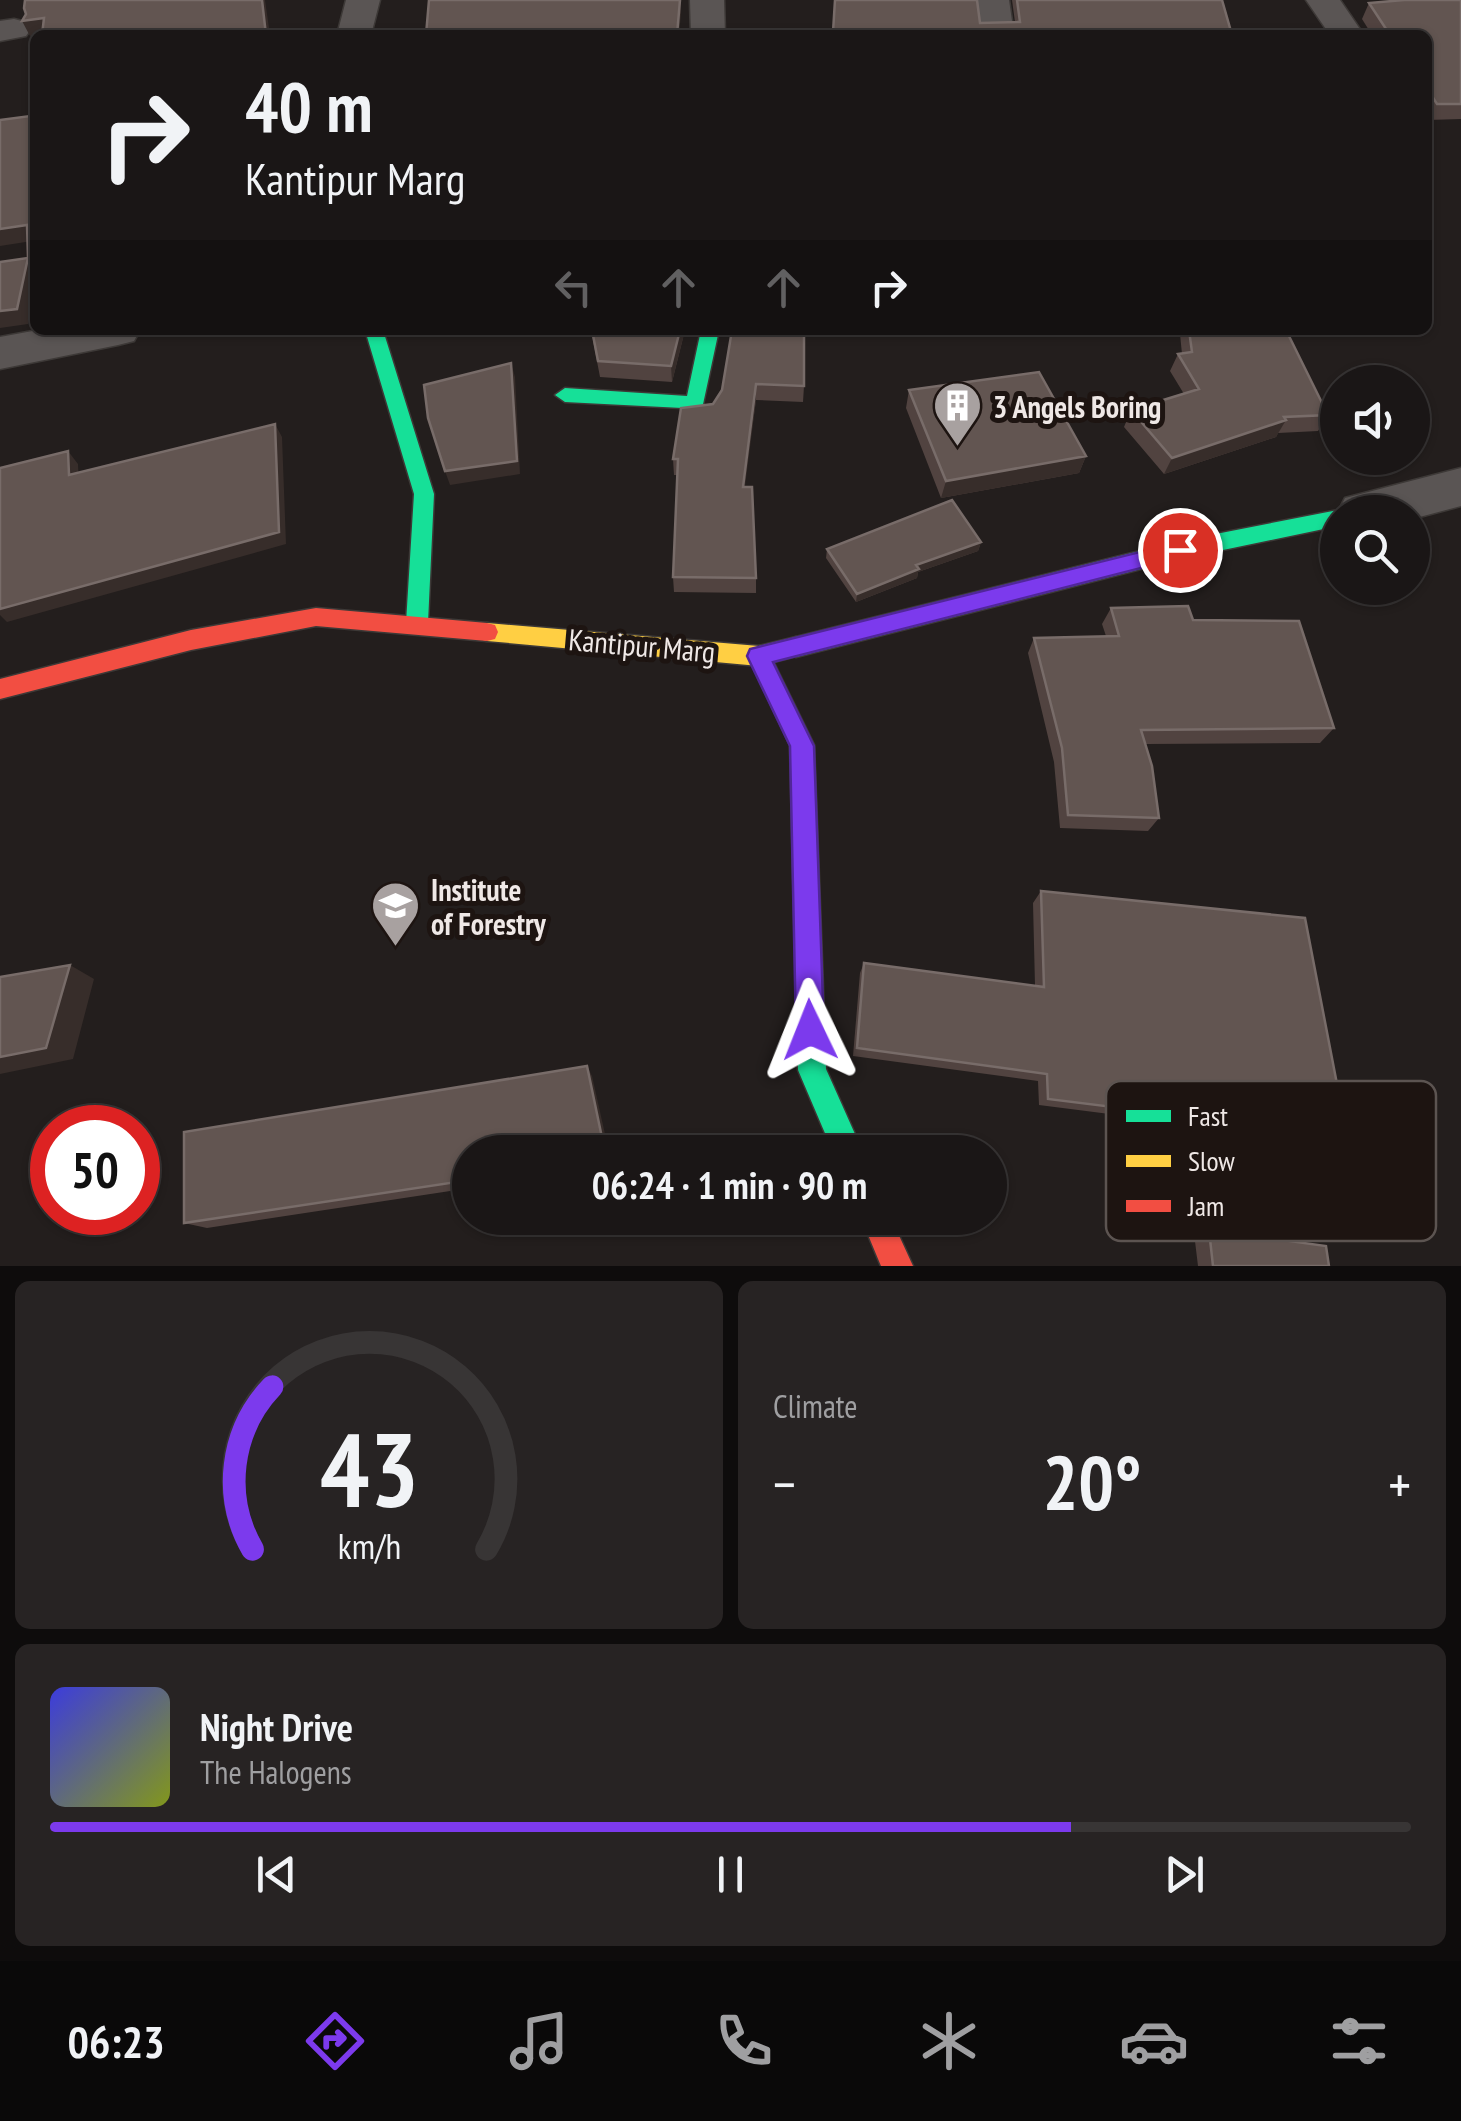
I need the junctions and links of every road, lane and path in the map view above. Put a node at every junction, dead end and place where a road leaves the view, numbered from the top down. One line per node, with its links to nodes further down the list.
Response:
1 (363, 0): 5 (street)
2 (707, 0): 6 (street)
3 (992, 0): 7 (street)
4 (1323, 0): 8 (street)
5 (355, 30)
6 (708, 30)
7 (996, 30)
8 (1344, 30)
9 (92, 335): 12 (street)
10 (376, 335): 17 (street)
11 (709, 335): 13 (street)
12 (0, 353)
13 (565, 395)
14 (1461, 487): 15 (street)
15 (1430, 495)
16 (1320, 522): 18 (street, Kantipur Marg)
17 (418, 624): 18 (street, Kantipur Marg); 19 (street, Kantipur Marg)
18 (758, 656): 20 (street)
19 (0, 688)
20 (841, 1135)
21 (884, 1235): 22 (street)
22 (898, 1266)

